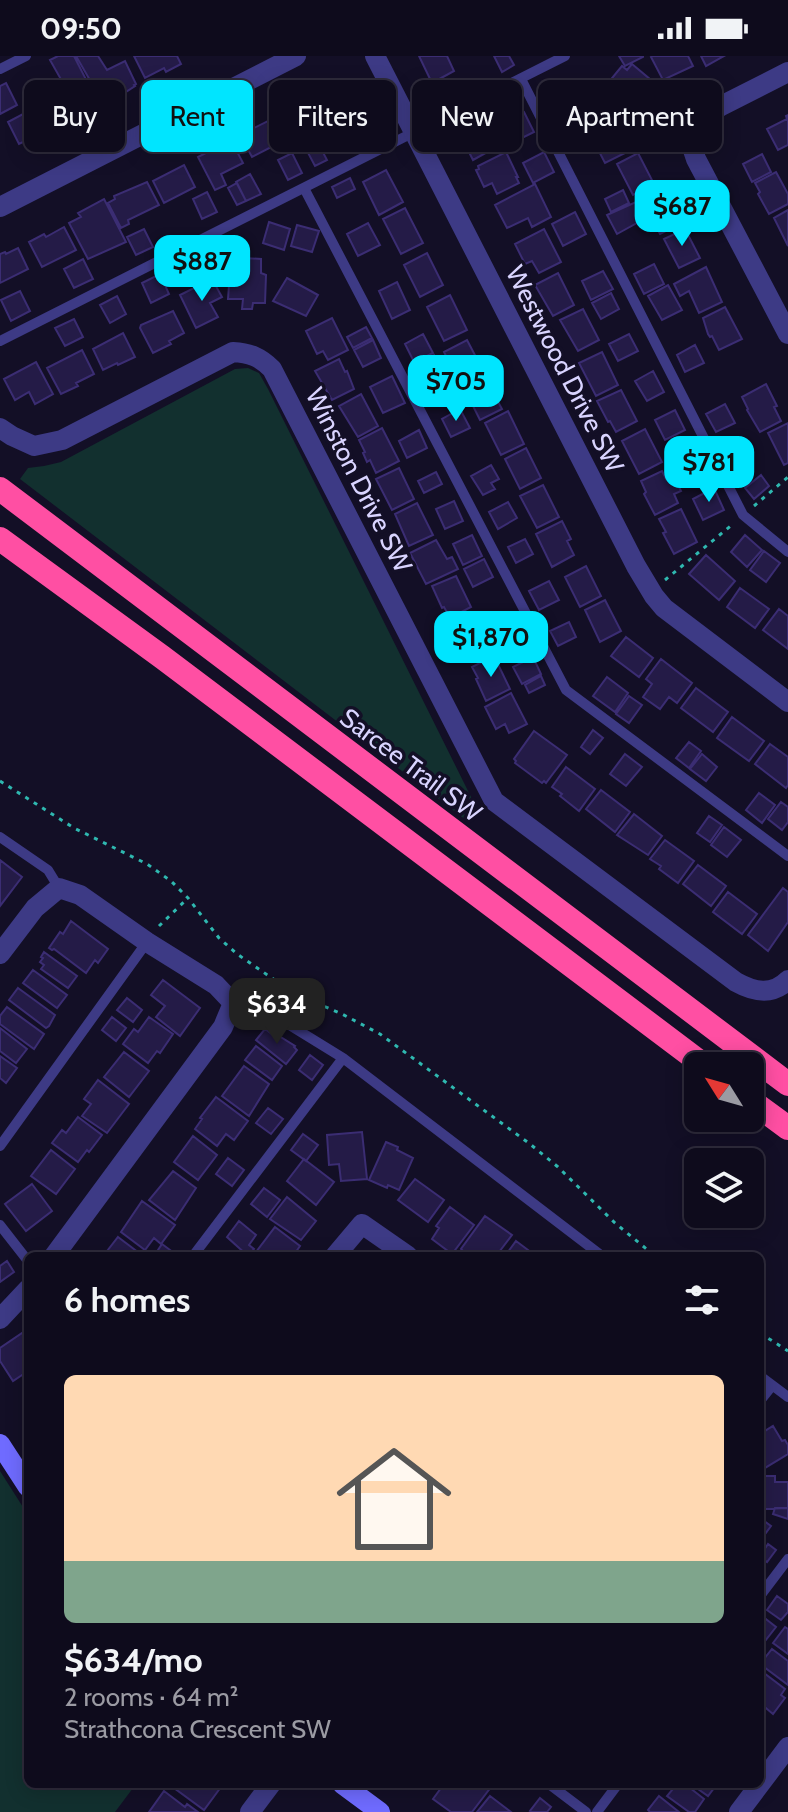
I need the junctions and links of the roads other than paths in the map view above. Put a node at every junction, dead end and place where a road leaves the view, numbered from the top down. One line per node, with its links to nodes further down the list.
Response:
1 (26, 56): 5 (lane)
2 (296, 56): 12 (street)
3 (375, 56): 8 (street, Westwood Drive SW)
4 (565, 56): 7 (lane)
5 (0, 69)
6 (788, 72): 13 (street)
7 (521, 79): 18 (lane)
8 (412, 128)
9 (412, 133): 11 (lane)
10 (424, 152): 19 (street, Westwood Drive SW)
11 (304, 188): 14 (lane); 21 (lane)
12 (0, 207)
13 (788, 334)
14 (0, 341)
15 (0, 428): 25 (street, Winston Drive SW)
16 (0, 489): 29 (highway, Sarcee Trail SW)
17 (0, 539): 27 (highway)
18 (788, 552)
19 (788, 702)
20 (0, 837): 22 (lane)
21 (788, 856)
22 (59, 888): 23 (street); 24 (street)
23 (147, 942): 26 (street); 32 (lane)
24 (0, 954)
25 (788, 980)
26 (233, 1003): 28 (lane); 34 (street)
27 (686, 1052)
28 (343, 1058): 35 (lane); 38 (lane)
29 (788, 1084)
30 (764, 1110): 31 (highway)
31 (788, 1128)
32 (0, 1146)
33 (0, 1225): 39 (lane)
34 (57, 1252)
35 (196, 1252)
36 (338, 1252): 37 (street)
37 (402, 1252)
38 (597, 1252)
39 (24, 1256)
40 (24, 1293): 41 (street)
41 (0, 1319)
42 (764, 1379): 43 (lane)
43 (772, 1386): 44 (lane); 45 (lane)
44 (764, 1396)
45 (788, 1397)
46 (0, 1444): 47 (street)
47 (24, 1481)
48 (788, 1559): 49 (lane)
49 (764, 1591)
50 (788, 1747): 51 (street)
51 (764, 1779)
52 (268, 1788): 57 (street)
53 (347, 1788): 58 (street)
54 (554, 1788): 59 (lane)
55 (615, 1788): 60 (lane)
56 (757, 1788): 61 (street)
57 (250, 1812)
58 (380, 1812)
59 (586, 1812)
60 (597, 1812)
61 (739, 1812)

